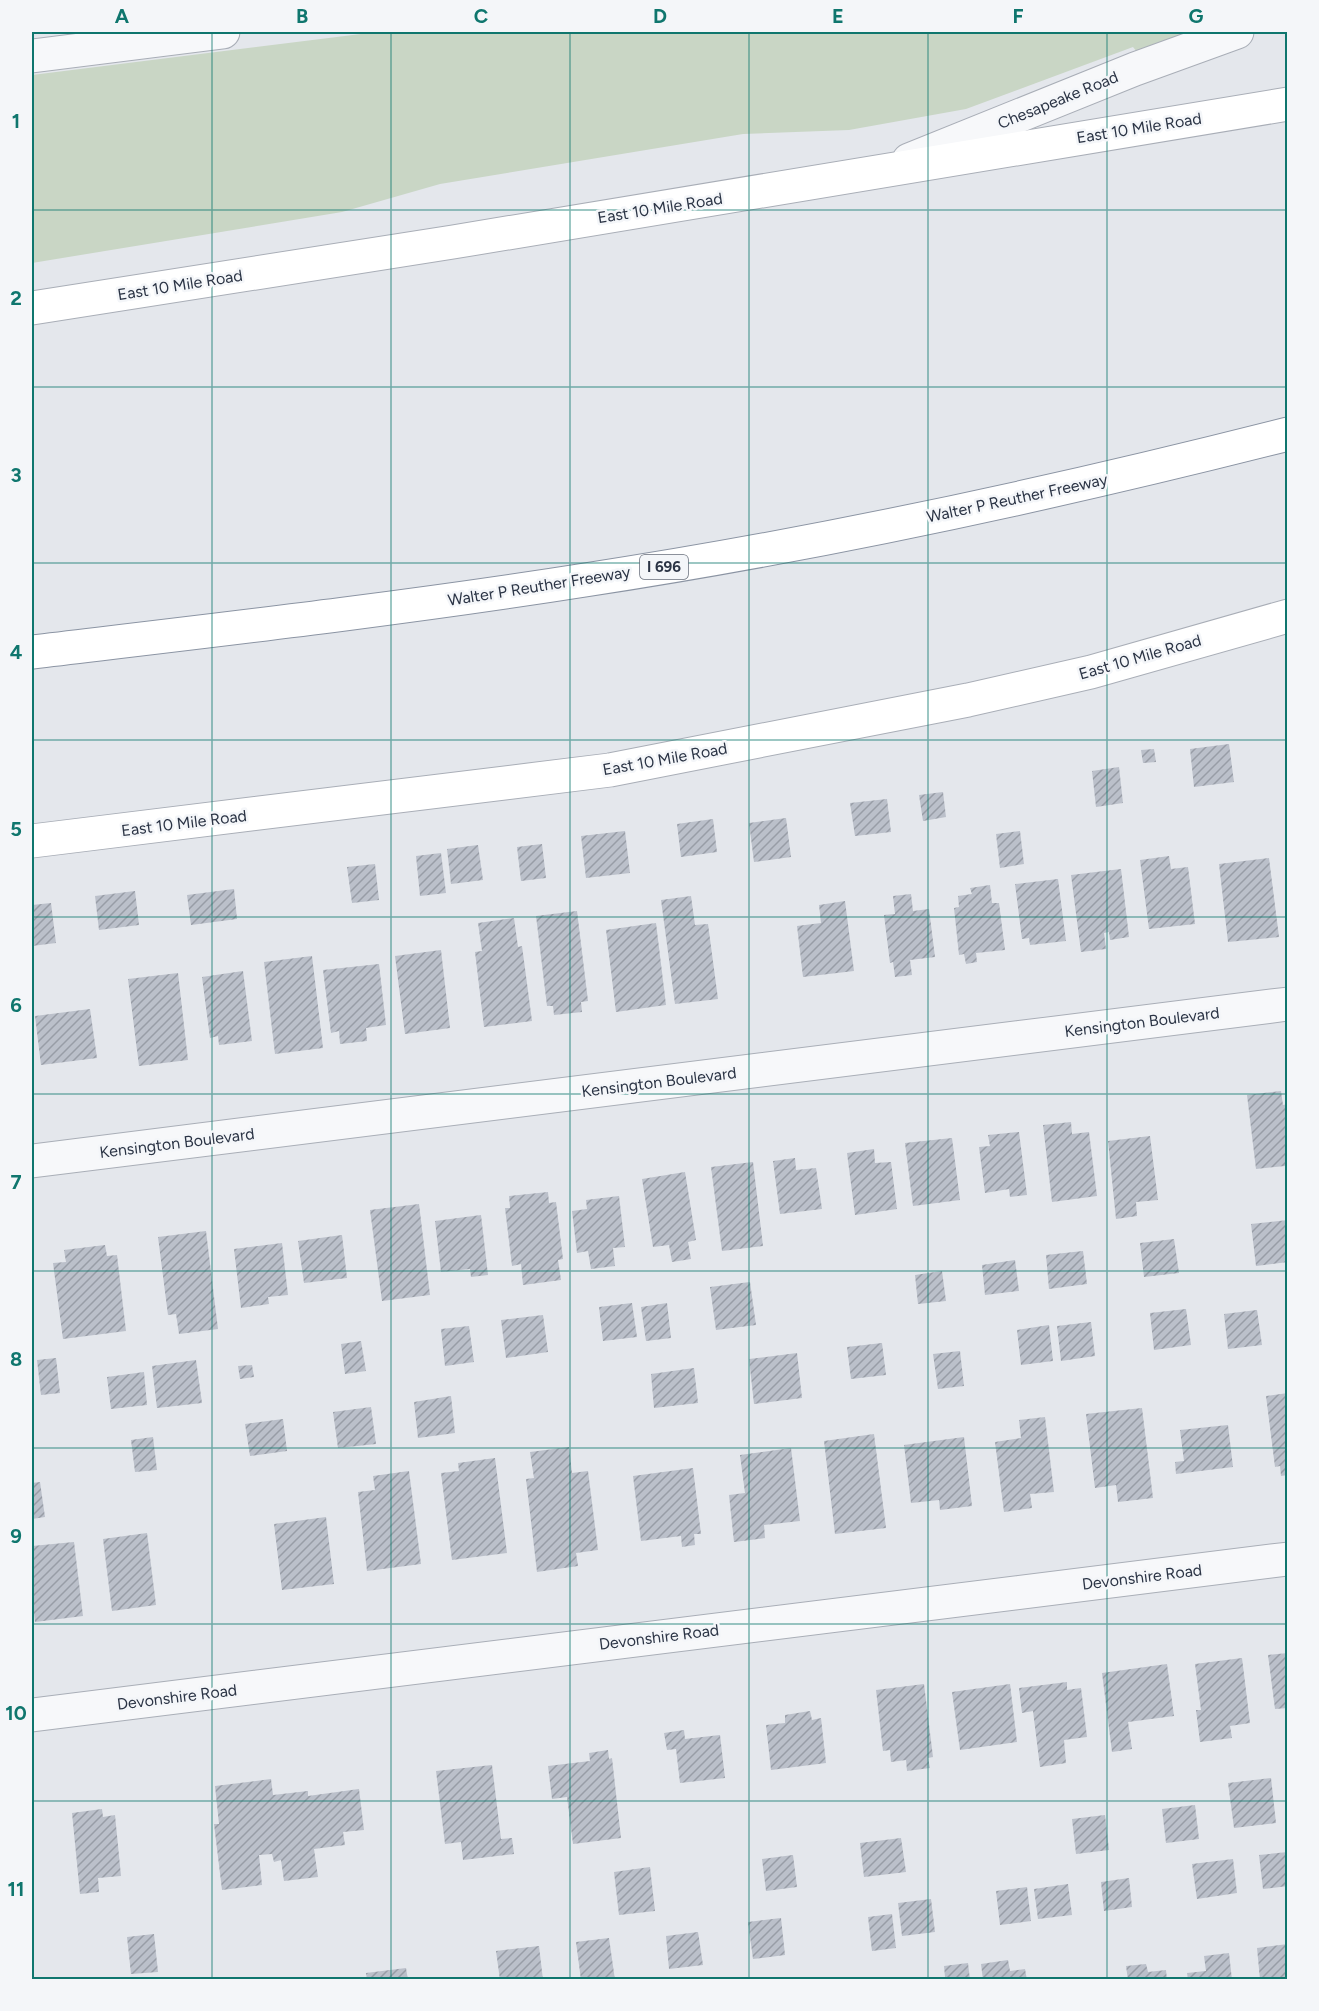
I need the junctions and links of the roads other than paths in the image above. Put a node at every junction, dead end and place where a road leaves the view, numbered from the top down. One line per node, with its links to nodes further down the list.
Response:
1 (223, 32): 3 (street)
2 (1237, 32): 6 (street, Chesapeake Road)
3 (155, 36): 4 (street)
4 (32, 56)
5 (1287, 104): 6 (main road, East 10 Mile Road)
6 (880, 171): 7 (main road, East 10 Mile Road)
7 (32, 308)
8 (1287, 434): 10 (main road, Walter P Reuther Freeway / I 696)
9 (1287, 616): 11 (main road, East 10 Mile Road)
10 (32, 652)
11 (32, 842)
12 (1287, 1004): 13 (street, Kensington Boulevard)
13 (32, 1161)
14 (1287, 1559): 15 (street, Devonshire Road)
15 (32, 1715)

